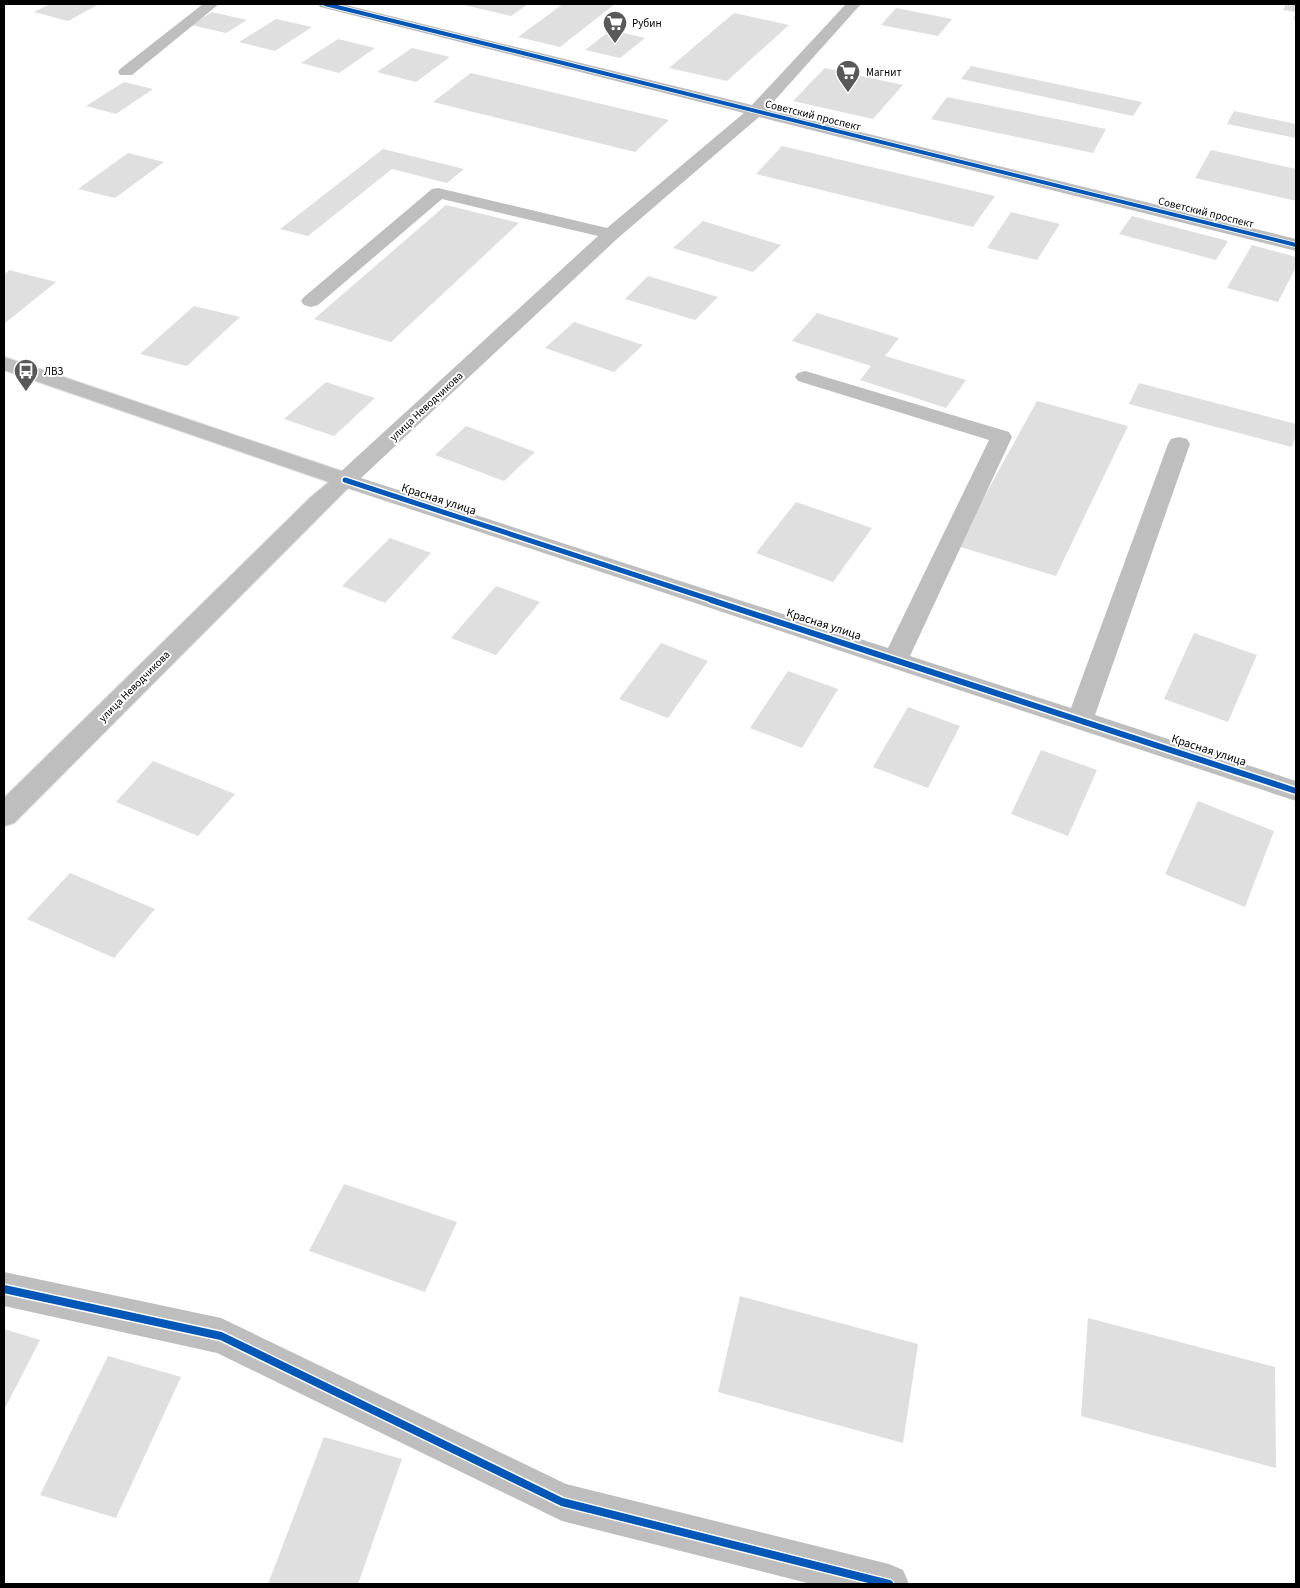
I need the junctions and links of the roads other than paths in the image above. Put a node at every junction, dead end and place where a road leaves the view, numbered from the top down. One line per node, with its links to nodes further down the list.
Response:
1 (212, 4): 4 (street)
2 (325, 4): 5 (street, Советский проспект)
3 (854, 4): 5 (street, улица Неводчикова)
4 (126, 72)
5 (756, 111): 6 (street, улица Неводчикова); 7 (street, Советский проспект)
6 (611, 234): 8 (street); 12 (street, улица Неводчикова)
7 (1296, 244)
8 (311, 301)
9 (4, 363): 12 (street, Красная улица)
10 (805, 378): 13 (street)
11 (1179, 444): 14 (street)
12 (345, 480): 13 (street, Красная улица); 16 (street, улица Неводчикова)
13 (896, 659): 14 (street, Красная улица)
14 (1080, 720): 15 (street, Красная улица)
15 (1296, 791)
16 (4, 815)
17 (4, 1289): 18 (street)
18 (889, 1584)

